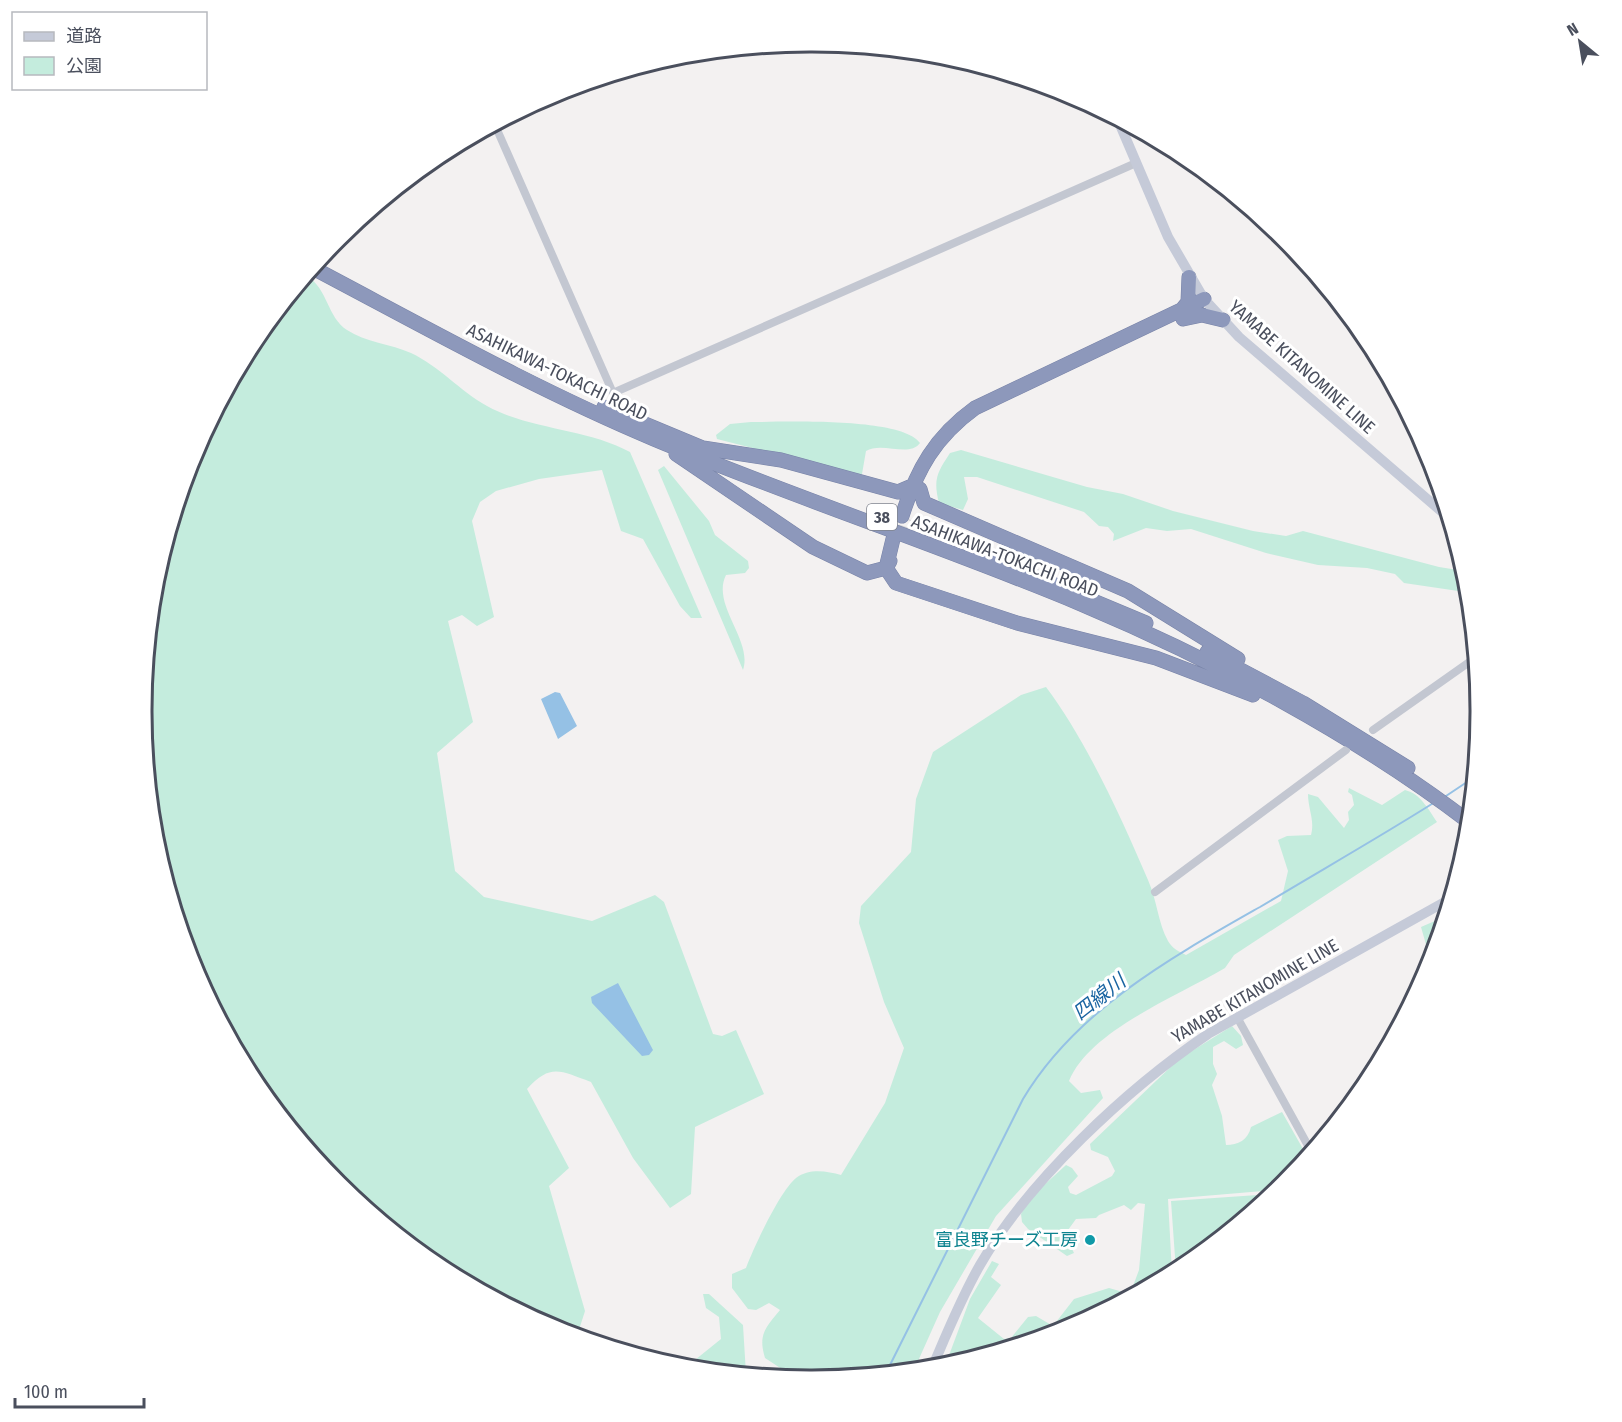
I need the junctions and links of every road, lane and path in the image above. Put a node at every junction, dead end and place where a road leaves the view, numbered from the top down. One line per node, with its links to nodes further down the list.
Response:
1 (498, 132): 3 (street)
2 (1123, 132): 3 (main road, YAMABE KITANOMINE LINE)
3 (1136, 163): 6 (main road, YAMABE KITANOMINE LINE)
4 (327, 265): 11 (highway, ASAHIKAWA-TOKACHI ROAD / 38)
5 (321, 272): 10 (highway, ASAHIKAWA-TOKACHI ROAD / 38)
6 (1189, 277): 7 (main road, YAMABE KITANOMINE LINE); 8 (highway)
7 (1207, 303): 8 (highway); 9 (main road, YAMABE KITANOMINE LINE)
8 (1182, 316): 9 (highway); 12 (highway, 38)
9 (1223, 320): 13 (main road, YAMABE KITANOMINE LINE)
10 (653, 439): 16 (highway, 38); 18 (highway, ASAHIKAWA-TOKACHI ROAD / 38)
11 (703, 448): 12 (highway); 18 (highway, ASAHIKAWA-TOKACHI ROAD / 38)
12 (916, 487): 14 (highway, 38); 18 (highway)
13 (1438, 508)
14 (905, 517)
15 (897, 540): 16 (highway, 38)
16 (886, 568): 18 (highway, 38)
17 (1468, 663): 19 (street)
18 (1300, 708): 21 (highway, ASAHIKAWA-TOKACHI ROAD / 38)
19 (1373, 730)
20 (1346, 750): 24 (street)
21 (1432, 790): 22 (highway, ASAHIKAWA-TOKACHI ROAD / 38); 23 (highway, ASAHIKAWA-TOKACHI ROAD / 38)
22 (1462, 809)
23 (1461, 815)
24 (1155, 892)
25 (1441, 903): 26 (main road, YAMABE KITANOMINE LINE)
26 (1237, 1017): 27 (street); 28 (main road, YAMABE KITANOMINE LINE)
27 (1307, 1144)
28 (937, 1357)

